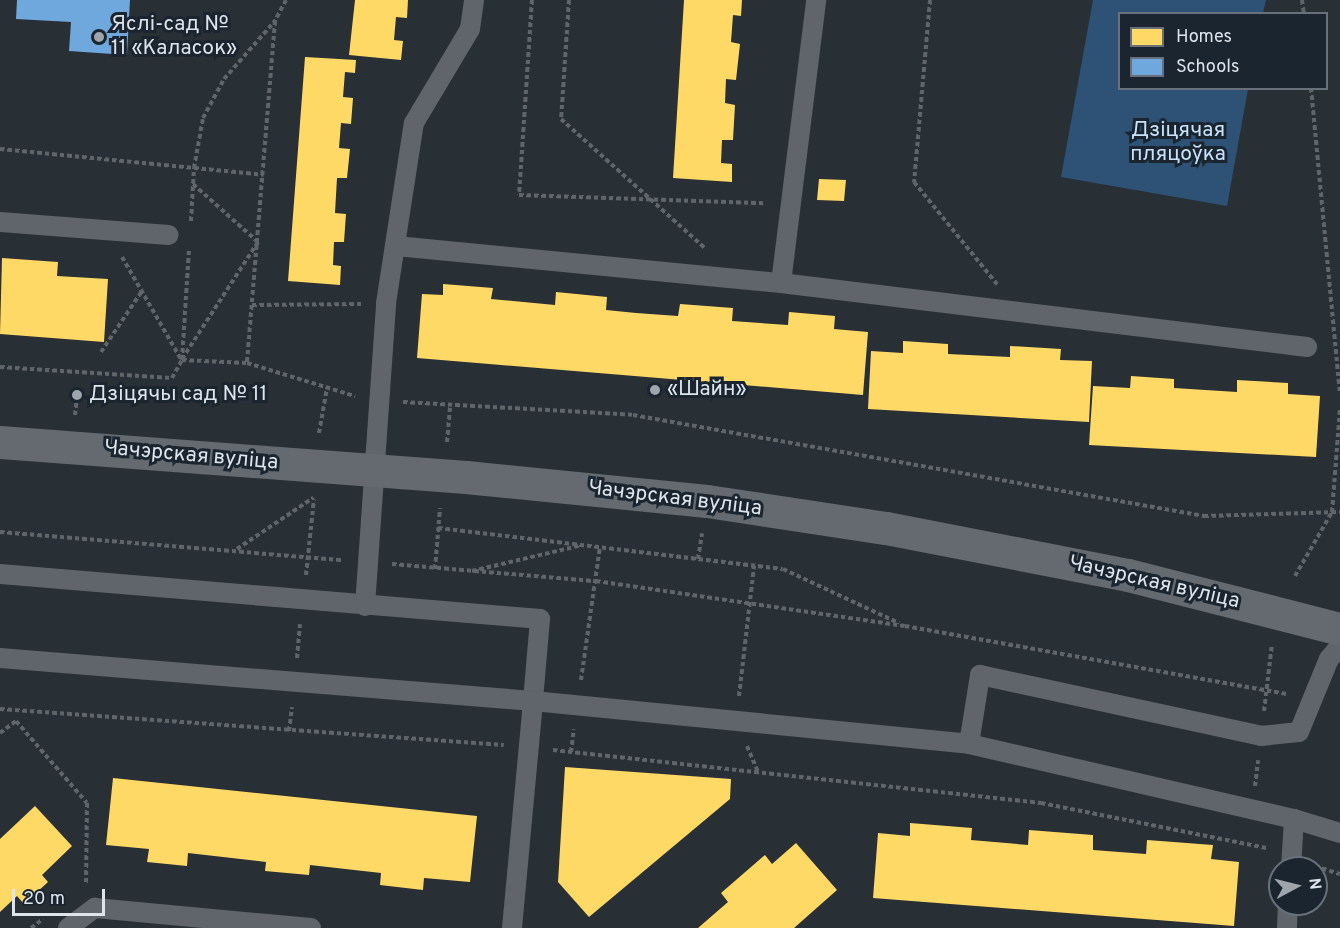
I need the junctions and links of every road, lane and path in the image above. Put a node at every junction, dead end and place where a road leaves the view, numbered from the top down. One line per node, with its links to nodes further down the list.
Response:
1 (286, 0): 7 (path)
2 (474, 0): 21 (lane)
3 (532, 0): 13 (path)
4 (569, 0): 13 (path)
5 (816, 0): 14 (lane)
6 (930, 0): 27 (path)
7 (275, 21): 10 (path); 11 (path)
8 (1311, 90): 34 (path)
9 (0, 149): 10 (path)
10 (194, 168): 11 (path); 12 (path)
11 (264, 174): 19 (path)
12 (194, 184): 17 (path); 19 (path)
13 (650, 199): 14 (path); 22 (path)
14 (791, 204): 23 (lane)
15 (0, 222): 16 (lane)
16 (112, 231): 18 (lane); 24 (path)
17 (190, 231)
18 (168, 235)
19 (258, 242): 26 (path); 30 (path)
20 (189, 243): 30 (path)
21 (396, 246): 22 (lane); 25 (lane)
22 (739, 279): 23 (lane)
23 (781, 283): 27 (lane)
24 (142, 291): 29 (path); 30 (path)
25 (386, 303): 26 (path); 42 (lane)
26 (252, 305): 31 (path)
27 (1019, 312): 28 (lane)
28 (1307, 347)
29 (101, 352)
30 (182, 360): 31 (path); 32 (path)
31 (247, 363): 33 (path)
32 (0, 367)
33 (327, 388): 35 (path); 39 (path)
34 (1340, 394)
35 (365, 398)
36 (396, 402): 37 (path)
37 (450, 404): 41 (path); 45 (path)
38 (1340, 409): 45 (path)
39 (319, 433)
40 (0, 442): 42 (main road, Чачэрская вуліца)
41 (447, 442)
42 (374, 470): 52 (lane); 62 (main road, Чачэрская вуліца)
43 (314, 498): 51 (path)
44 (440, 508): 47 (path)
45 (1332, 512): 46 (path); 57 (path)
46 (1340, 512)
47 (438, 528): 49 (path); 54 (path)
48 (0, 532): 51 (path)
49 (583, 545): 50 (path); 55 (path)
50 (600, 547): 53 (path); 58 (path)
51 (237, 549): 52 (path)
52 (368, 562): 54 (path); 60 (lane)
53 (754, 566): 59 (path); 61 (path)
54 (435, 568): 55 (path)
55 (468, 572): 58 (path)
56 (0, 574): 60 (lane)
57 (1295, 576)
58 (596, 581): 59 (path); 67 (path)
59 (749, 604): 61 (path); 69 (path)
60 (365, 606): 65 (lane)
61 (905, 626): 66 (path)
62 (1340, 629)
63 (1340, 646): 66 (lane)
64 (0, 658): 65 (lane)
65 (533, 701): 67 (lane); 72 (lane)
66 (1313, 701): 71 (lane)
67 (577, 705): 69 (lane); 73 (path)
68 (0, 709): 72 (path)
69 (736, 721): 71 (lane); 74 (path)
70 (0, 733): 79 (path)
71 (969, 744): 75 (lane)
72 (530, 747): 73 (path); 84 (lane)
73 (571, 752): 74 (path)
74 (758, 772): 78 (path)
75 (1294, 819): 76 (lane); 77 (lane)
76 (1340, 833)
77 (1291, 856)
78 (1268, 857)
79 (77, 893)
80 (49, 914): 81 (path)
81 (31, 928)
82 (68, 928): 83 (lane)
83 (311, 928)
84 (512, 928)

